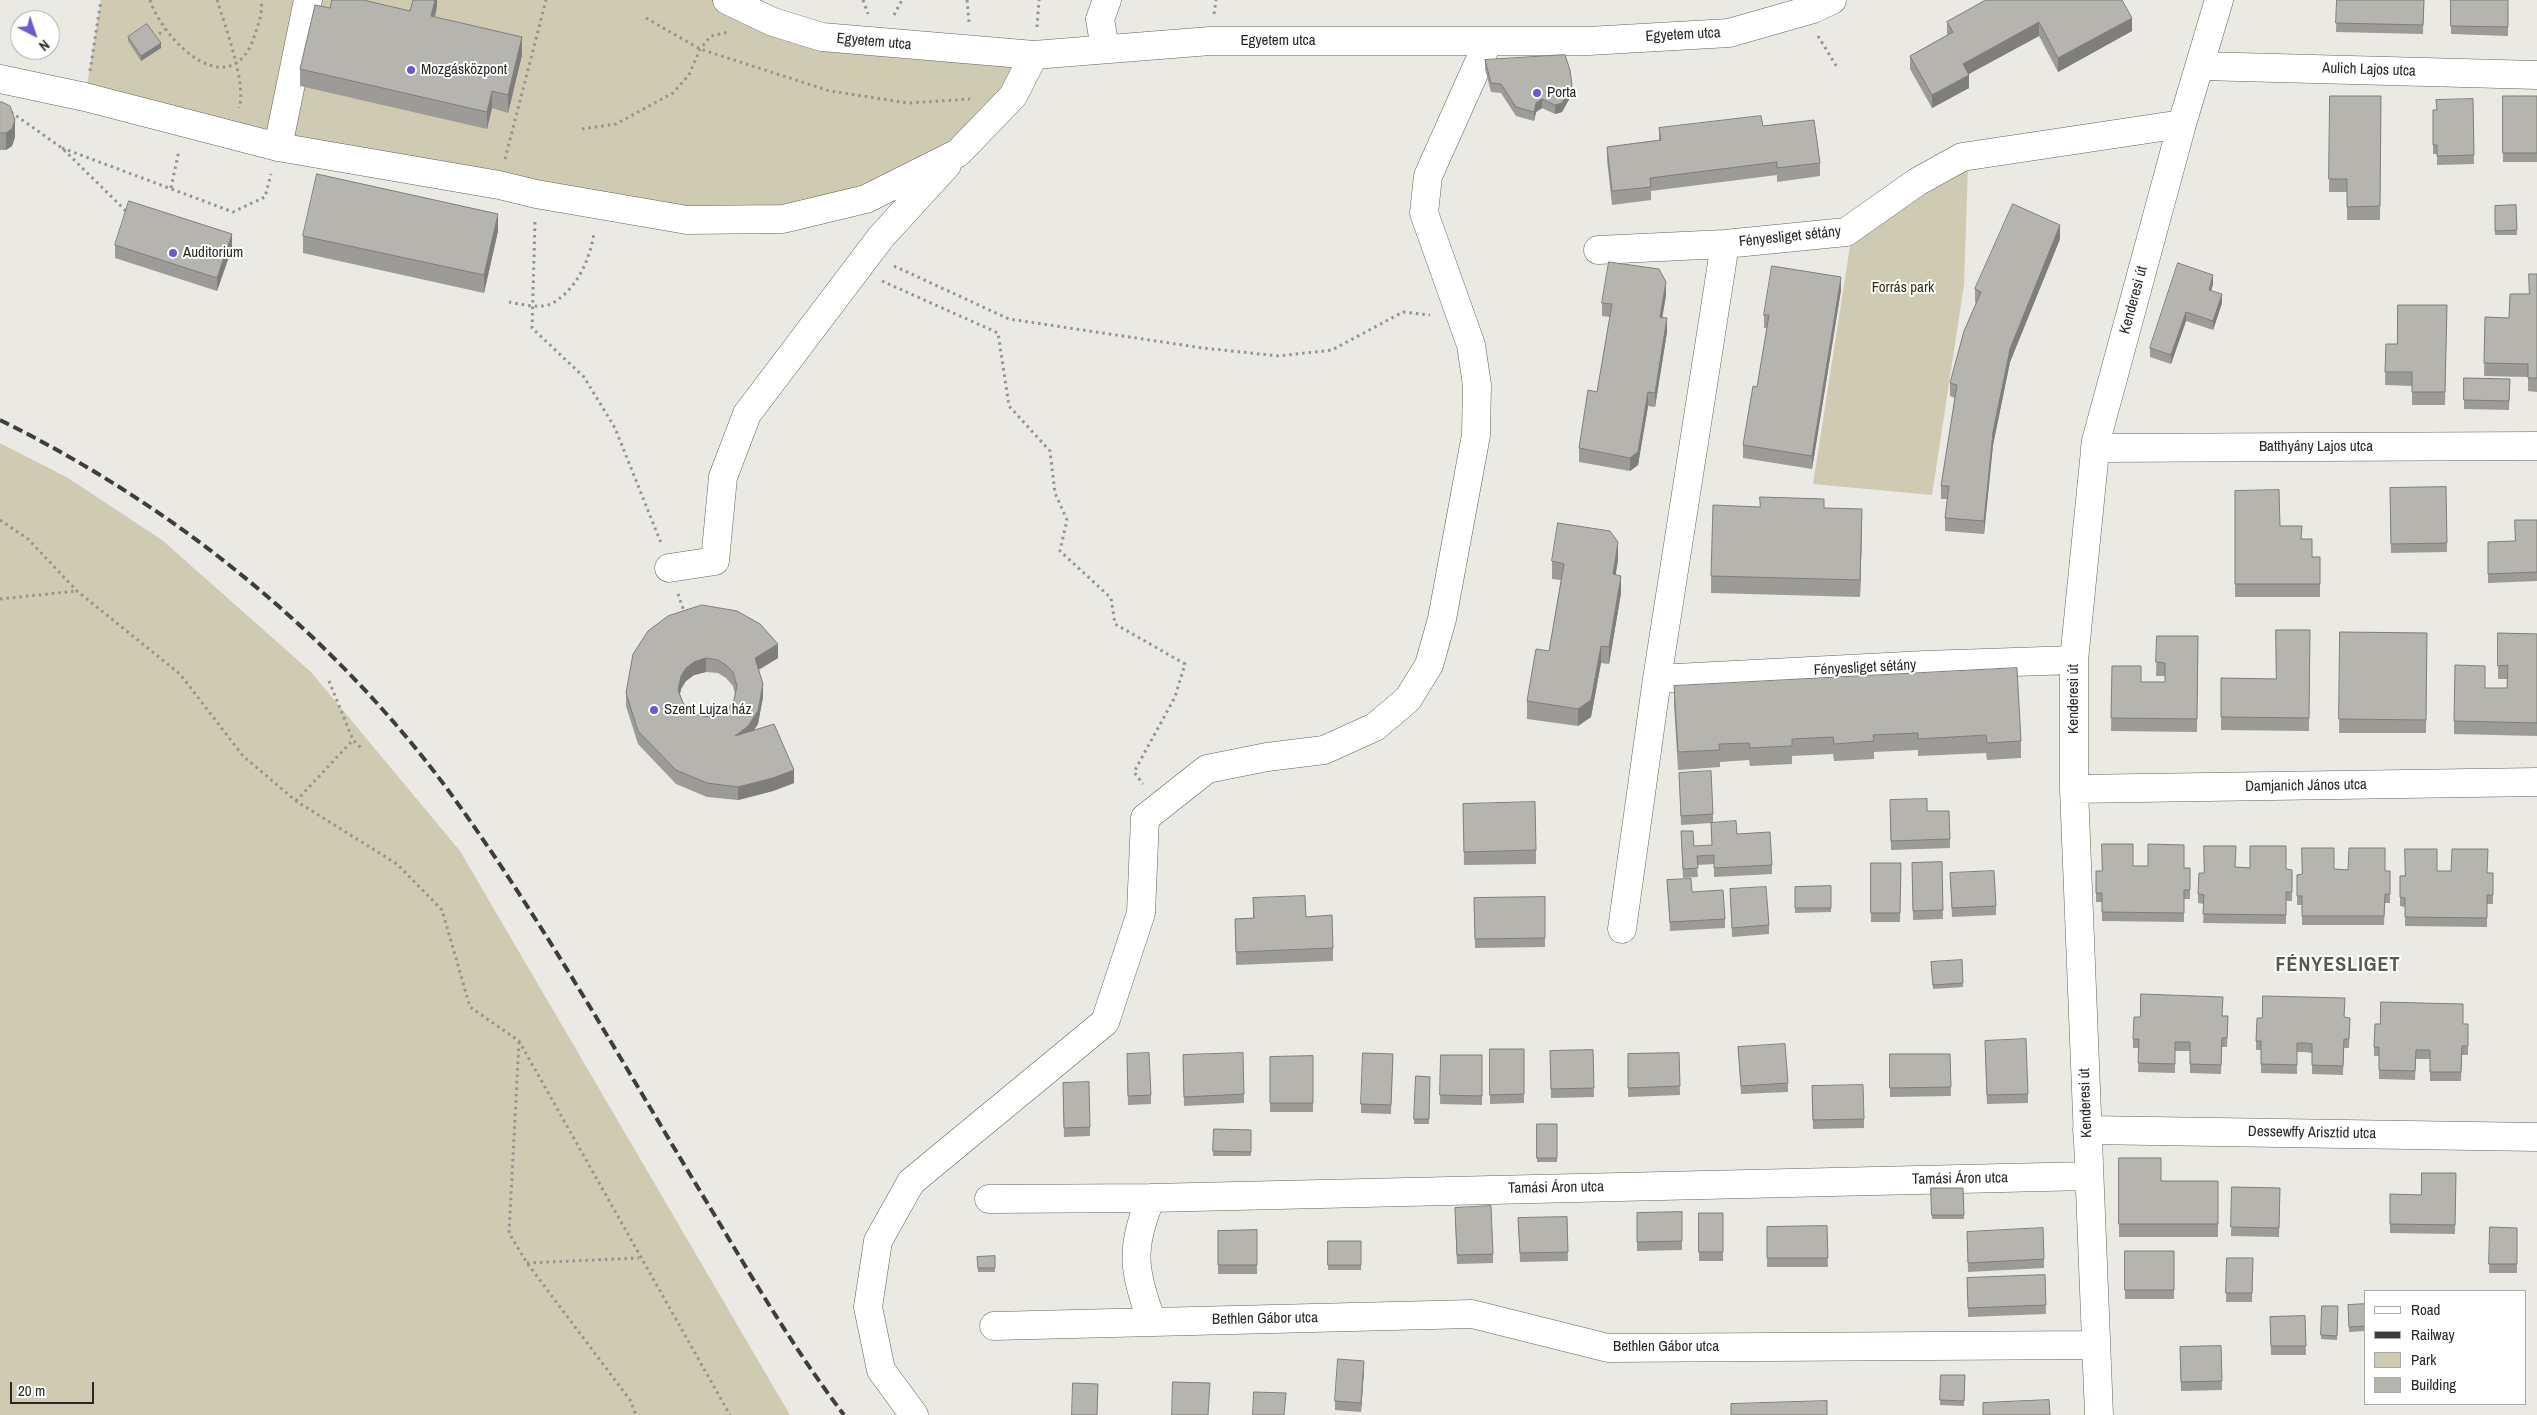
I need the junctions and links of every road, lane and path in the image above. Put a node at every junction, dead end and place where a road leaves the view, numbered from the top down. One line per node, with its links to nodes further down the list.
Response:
1 (101, 0): 26 (path)
2 (150, 0): 14 (path)
3 (217, 0): 20 (path)
4 (261, 0): 20 (path)
5 (308, 0): 32 (street)
6 (546, 0): 35 (path)
7 (727, 0): 13 (street, Egyetem utca)
8 (1107, 0): 18 (street)
9 (1832, 0): 11 (street, Egyetem utca)
10 (2219, 0): 21 (street, Kenderesi út)
11 (1804, 12): 16 (street, Egyetem utca); 22 (path)
12 (646, 18): 17 (path)
13 (773, 22): 17 (path); 19 (street, Egyetem utca)
14 (165, 29): 15 (path); 20 (path)
15 (153, 38)
16 (1488, 42): 18 (street, Egyetem utca); 61 (street)
17 (700, 48): 25 (path); 30 (path)
18 (1106, 49): 19 (street, Egyetem utca)
19 (1034, 55): 25 (street)
20 (235, 62): 31 (path)
21 (2201, 66): 23 (street, Aulich Lajos utca); 29 (street, Kenderesi út)
22 (1837, 67)
23 (2537, 75)
24 (0, 79): 26 (street)
25 (1014, 96): 34 (street)
26 (85, 97): 28 (street)
27 (8, 110): 33 (path)
28 (185, 122): 31 (street); 36 (path)
29 (2182, 124): 40 (street, Fényesliget sétány); 47 (street, Kenderesi út)
30 (582, 129)
31 (231, 134): 32 (street)
32 (278, 147): 35 (street); 36 (path)
33 (62, 148): 36 (path); 39 (path)
34 (958, 153): 38 (street); 42 (street)
35 (498, 186): 37 (street)
36 (171, 188)
37 (536, 194): 38 (street); 44 (path)
38 (598, 205): 44 (path)
39 (129, 214)
40 (1725, 244): 41 (street); 54 (street, Fényesliget sétány)
41 (1598, 250)
42 (863, 262): 45 (path); 49 (street); 61 (path)
43 (508, 302): 44 (path)
44 (532, 305): 49 (path)
45 (1434, 317)
46 (2537, 446): 47 (street, Batthyány Lajos utca)
47 (2095, 448): 53 (street, Kenderesi út)
48 (0, 520): 50 (path)
49 (669, 568): 52 (path)
50 (77, 591): 51 (path); 60 (path)
51 (0, 598)
52 (688, 623)
53 (2074, 660): 54 (street, Fényesliget sétány); 59 (street, Kenderesi út)
54 (1656, 679): 62 (street, Fényesliget sétány)
55 (329, 681): 56 (path)
56 (353, 740): 57 (path); 60 (path)
57 (361, 748)
58 (2537, 782): 59 (street, Damjanich János utca)
59 (2074, 789): 64 (street, Kenderesi út)
60 (296, 801): 63 (path)
61 (1159, 807): 76 (street)
62 (1622, 929)
63 (520, 1042): 69 (path); 70 (path)
64 (2088, 1130): 65 (street, Dessewffy Arisztid utca); 66 (street, Kenderesi út)
65 (2537, 1137)
66 (2088, 1176): 68 (street, Tamási Áron utca); 73 (street, Kenderesi út)
67 (990, 1198): 68 (street, Tamási Áron utca)
68 (1151, 1198): 71 (street)
69 (639, 1258): 70 (path); 75 (path)
70 (527, 1263): 74 (path)
71 (1152, 1321): 72 (street, Bethlen Gábor utca); 73 (street, Bethlen Gábor utca)
72 (994, 1326)
73 (2094, 1345): 77 (street, Kenderesi út)
74 (636, 1415)
75 (730, 1415)
76 (914, 1415)
77 (2099, 1415)

